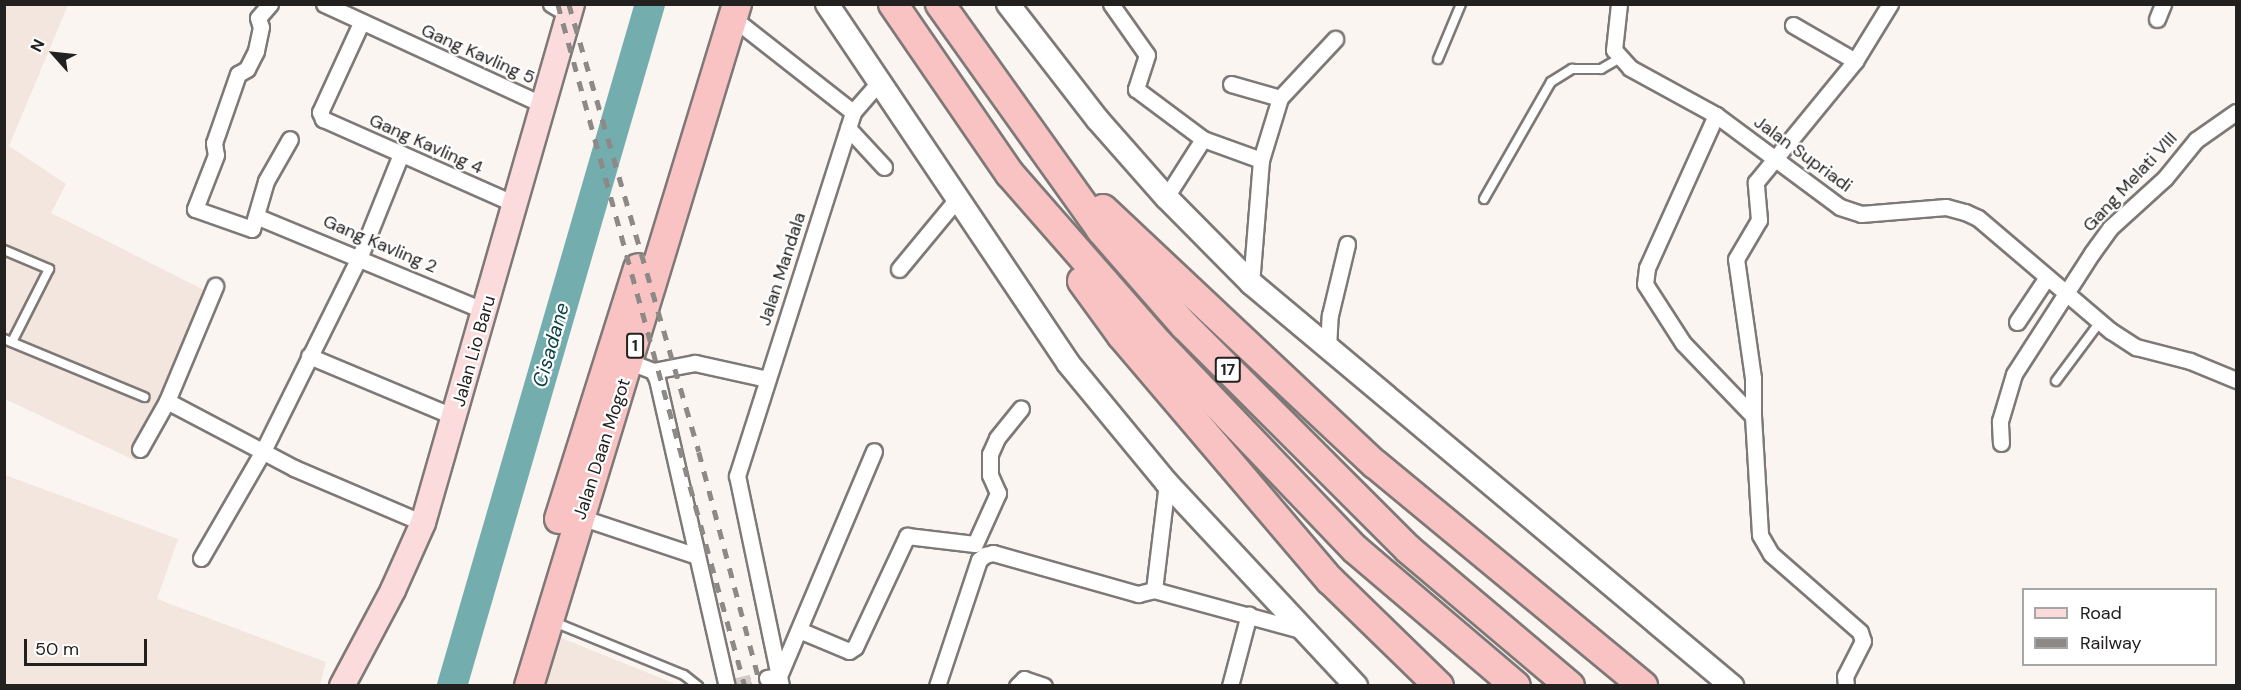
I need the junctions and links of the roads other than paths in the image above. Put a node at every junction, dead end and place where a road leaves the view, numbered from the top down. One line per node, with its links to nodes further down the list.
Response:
1 (270, 4): 41 (street)
2 (324, 4): 15 (street, Gang Kavling 5)
3 (827, 4): 21 (main road)
4 (893, 4): 36 (highway, 17)
5 (940, 4): 31 (highway, 17)
6 (1008, 4): 37 (main road)
7 (1111, 4): 30 (street)
8 (1461, 4): 19 (lane)
9 (1619, 4): 18 (street)
10 (1890, 4): 20 (street)
11 (2163, 4): 14 (street)
12 (564, 8): 24 (main road, Jalan Lio Baru)
13 (729, 9): 25 (street); 56 (highway, Jalan Daan Mogot / 1); 82 (highway, Jalan Daan Mogot / 1)
14 (2157, 20)
15 (361, 23): 24 (street, Gang Kavling 5); 32 (street, Gang Kavling 4)
16 (1792, 25): 20 (street)
17 (1335, 39): 23 (street)
18 (1620, 58): 27 (street, Jalan Supriadi); 39 (lane)
19 (1438, 59)
20 (1855, 61): 33 (street)
21 (880, 81): 25 (street, Jalan Mandala); 38 (main road)
22 (1231, 84): 23 (street)
23 (1280, 98): 34 (street)
24 (546, 106): 40 (main road, Jalan Lio Baru)
25 (853, 112): 28 (street, Jalan Mandala)
26 (2236, 112): 49 (street, Gang Melati VIII)
27 (1716, 115): 33 (street, Jalan Supriadi); 63 (street)
28 (848, 128): 35 (street); 57 (street, Jalan Mandala)
29 (290, 139): 41 (street)
30 (1203, 139): 34 (street); 37 (street)
31 (1043, 152): 92 (highway, 17); 93 (highway)
32 (400, 153): 40 (street, Gang Kavling 4); 44 (street)
33 (1775, 156): 46 (street, Jalan Supriadi); 63 (street)
34 (1261, 159): 47 (street)
35 (884, 167)
36 (1010, 174): 90 (highway); 91 (highway, 17)
37 (1166, 197): 47 (main road)
38 (957, 199): 45 (street); 69 (main road)
39 (1484, 199)
40 (517, 205): 50 (main road, Jalan Lio Baru)
41 (258, 217): 44 (street, Gang Kavling 2)
42 (1347, 244): 54 (street)
43 (4, 250): 53 (lane)
44 (360, 256): 50 (street, Gang Kavling 2); 55 (street)
45 (899, 269)
46 (2047, 277): 49 (street, Jalan Supriadi); 51 (street)
47 (1251, 283): 54 (main road)
48 (215, 286): 61 (street)
49 (2067, 294): 52 (street, Jalan Supriadi); 65 (street, Gang Melati VIII)
50 (485, 311): 64 (main road, Jalan Lio Baru)
51 (2017, 322)
52 (2100, 322): 58 (street, Jalan Supriadi); 59 (lane)
53 (8, 340): 60 (lane)
54 (1328, 348): 94 (main road)
55 (309, 356): 64 (street); 67 (street)
56 (642, 366): 57 (street); 70 (highway, Jalan Daan Mogot / 1); 72 (street)
57 (767, 379): 79 (street, Jalan Mandala)
58 (2236, 380)
59 (2056, 381)
60 (144, 397)
61 (167, 401): 66 (street); 67 (street)
62 (1022, 408): 77 (street)
63 (1753, 416): 95 (street)
64 (455, 417): 71 (main road, Jalan Lio Baru)
65 (2001, 443)
66 (140, 449)
67 (263, 451): 71 (street); 73 (street)
68 (874, 451): 77 (street)
69 (1167, 483): 74 (street); 78 (main road)
70 (580, 517): 72 (street); 76 (highway, Jalan Daan Mogot / 1)
71 (423, 523): 81 (main road, Jalan Lio Baru)
72 (697, 556): 80 (street)
73 (201, 558)
74 (1154, 590): 75 (street); 85 (street)
75 (1249, 614): 78 (street); 88 (street)
76 (548, 619): 83 (highway, Jalan Daan Mogot / 1); 84 (lane)
77 (798, 630): 79 (street)
78 (1300, 630): 89 (main road)
79 (776, 680)
80 (732, 685)
81 (342, 686)
82 (509, 686)
83 (529, 686)
84 (698, 686)
85 (937, 686)
86 (1017, 686): 87 (street)
87 (1044, 686)
88 (1230, 686)
89 (1356, 686)
90 (1439, 686)
91 (1516, 686)
92 (1570, 686)
93 (1643, 686)
94 (1732, 686)
95 (1846, 686)

